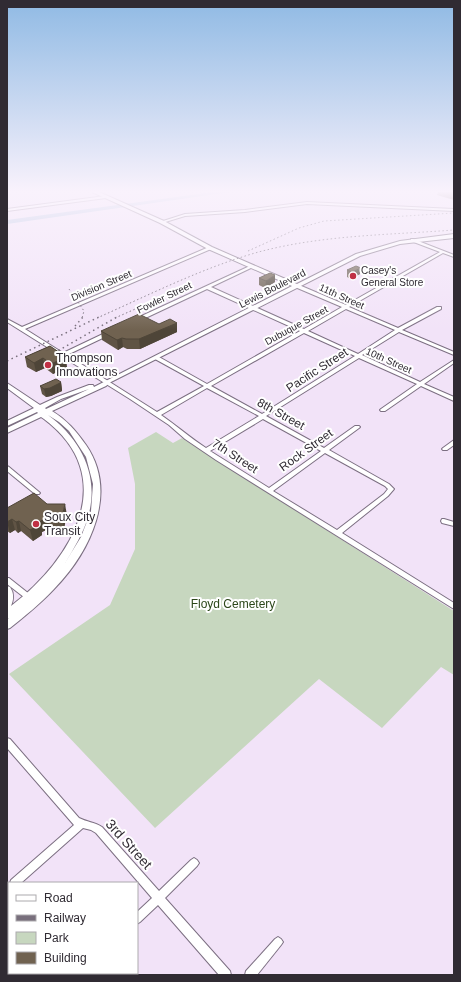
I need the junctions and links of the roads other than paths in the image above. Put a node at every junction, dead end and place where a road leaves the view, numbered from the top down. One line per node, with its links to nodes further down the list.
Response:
1 (191, 238): 4 (main road, 11th Street)
2 (435, 238): 3 (main road, Lewis Boulevard)
3 (412, 240): 5 (street); 9 (main road, Lewis Boulevard)
4 (210, 248): 7 (main road, 11th Street); 15 (street, Division Street)
5 (443, 252): 6 (street); 11 (street, Dubuque Street)
6 (454, 256)
7 (252, 266): 8 (street, Fowler Street); 9 (main road, 11th Street)
8 (207, 286): 10 (street, 10th Street); 14 (street, Fowler Street)
9 (297, 286): 10 (main road, Lewis Boulevard); 11 (street, 11th Street)
10 (253, 308): 18 (street, 10th Street); 22 (main road, Lewis Boulevard)
11 (347, 308): 16 (street, 11th Street); 18 (street, Dubuque Street)
12 (439, 308): 16 (street, Pacific Street)
13 (7, 320): 15 (street, 7th Street)
14 (133, 322)
15 (22, 329): 20 (street, 7th Street)
16 (398, 330): 19 (street, 11th Street); 21 (street, Pacific Street)
17 (113, 331): 20 (street)
18 (305, 332): 21 (street, 10th Street); 27 (street, Dubuque Street)
19 (454, 354)
20 (63, 355): 24 (street, 7th Street)
21 (358, 356): 25 (street, 10th Street); 32 (street, Pacific Street)
22 (157, 358): 24 (main road, Lewis Boulevard); 27 (street, 8th Street)
23 (454, 361): 25 (street)
24 (107, 382): 30 (main road, Lewis Boulevard); 31 (street, 7th Street)
25 (420, 384): 28 (street, 10th Street); 29 (street)
26 (7, 385): 30 (main road)
27 (206, 386): 31 (street, Dubuque Street); 32 (street, 8th Street)
28 (454, 400)
29 (383, 410)
30 (43, 411): 33 (main road, Lewis Boulevard); 35 (main road, Lewis Boulevard); 48 (main road)
31 (158, 414): 38 (street, 7th Street)
32 (262, 416): 38 (street, Pacific Street); 39 (street, 8th Street)
33 (7, 424)
34 (357, 427): 39 (street, Rock Street)
35 (7, 431)
36 (454, 442): 37 (street)
37 (446, 449)
38 (206, 451): 41 (street, 7th Street)
39 (324, 451): 41 (street, Rock Street); 45 (street, 8th Street)
40 (7, 468): 42 (street)
41 (269, 491): 45 (street, 7th Street)
42 (37, 493)
43 (444, 521): 44 (street)
44 (454, 524)
45 (338, 533): 50 (street, 7th Street)
46 (7, 580): 48 (street)
47 (7, 589): 49 (main road)
48 (32, 600): 51 (main road); 52 (main road)
49 (7, 606)
50 (454, 606)
51 (7, 615)
52 (7, 625)
53 (7, 742): 54 (street)
54 (80, 825): 56 (street); 57 (street, 3rd Street)
55 (194, 862): 57 (street)
56 (15, 882)
57 (158, 898): 58 (street); 60 (street, 3rd Street)
58 (138, 918)
59 (278, 942): 61 (street)
60 (226, 975)
61 (250, 975)

